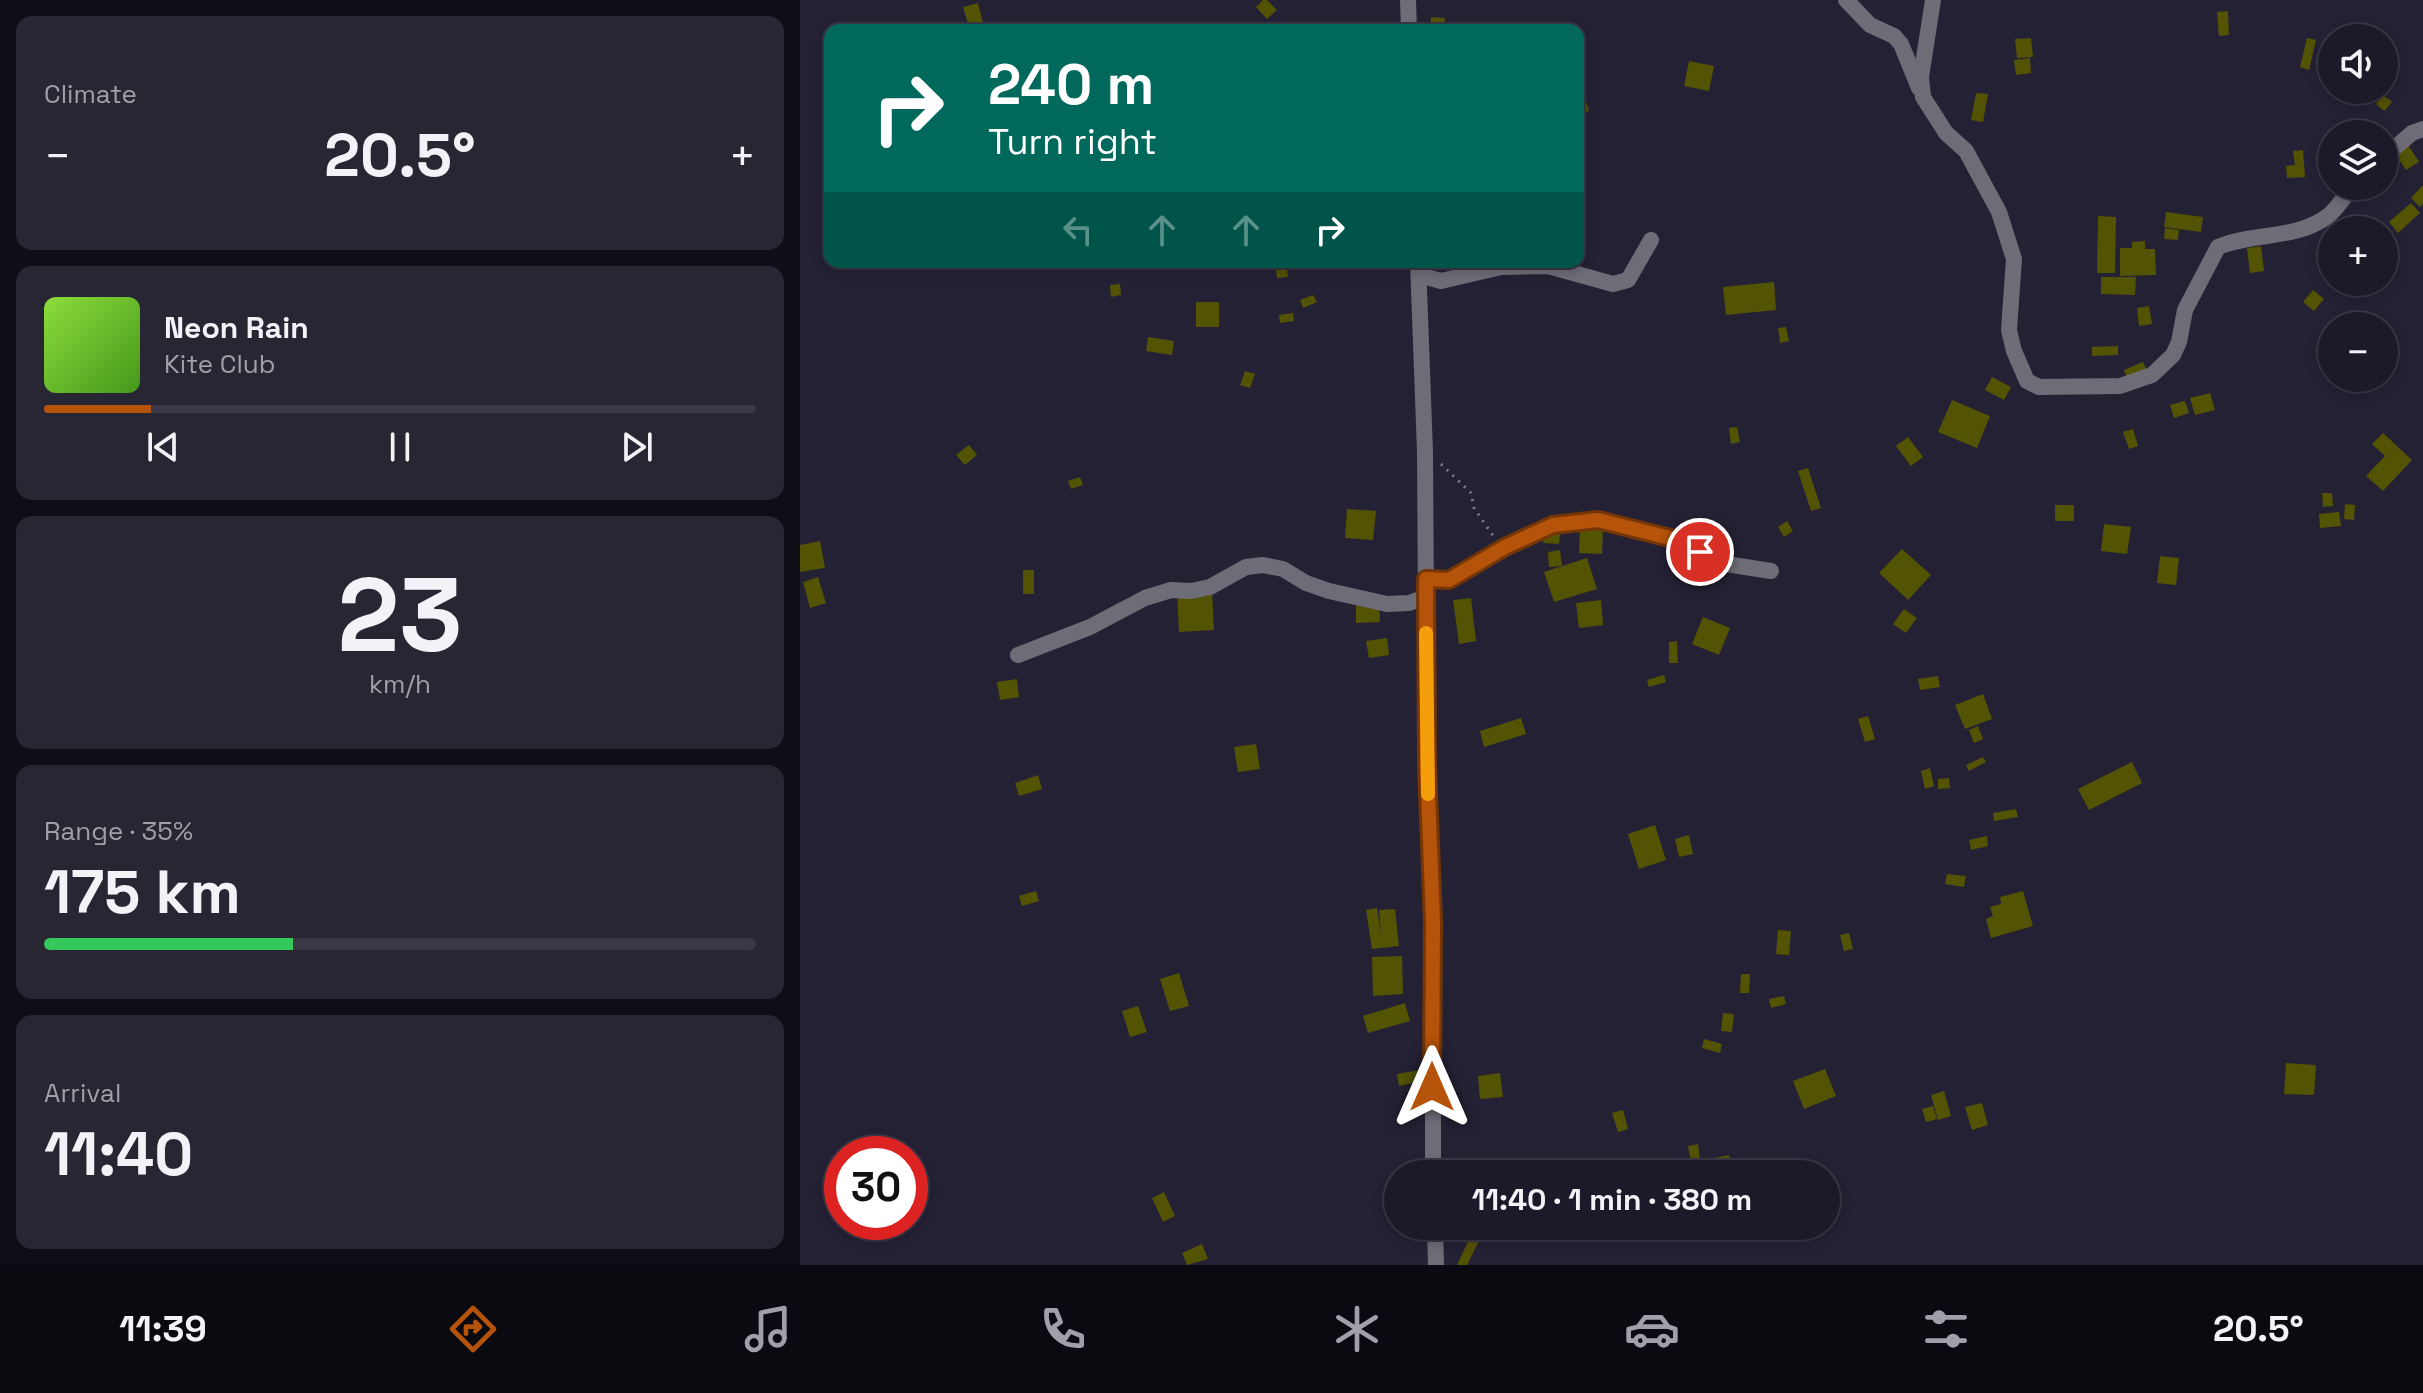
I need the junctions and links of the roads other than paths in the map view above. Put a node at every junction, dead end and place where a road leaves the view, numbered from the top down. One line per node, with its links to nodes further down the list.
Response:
1 (1408, 0): 4 (street)
2 (1846, 0): 5 (street)
3 (1933, 0): 5 (street)
4 (1409, 24)
5 (1923, 97): 8 (street)
6 (2423, 129): 7 (street)
7 (2398, 145)
8 (2342, 200)
9 (1651, 240): 12 (street)
10 (1419, 268): 11 (street); 14 (street)
11 (1497, 268)
12 (1555, 268)
13 (1771, 571): 14 (street)
14 (1426, 579): 15 (street)
15 (1426, 597): 16 (street); 17 (street)
16 (1018, 655)
17 (1433, 1160)
18 (1435, 1240): 19 (street)
19 (1436, 1265)

